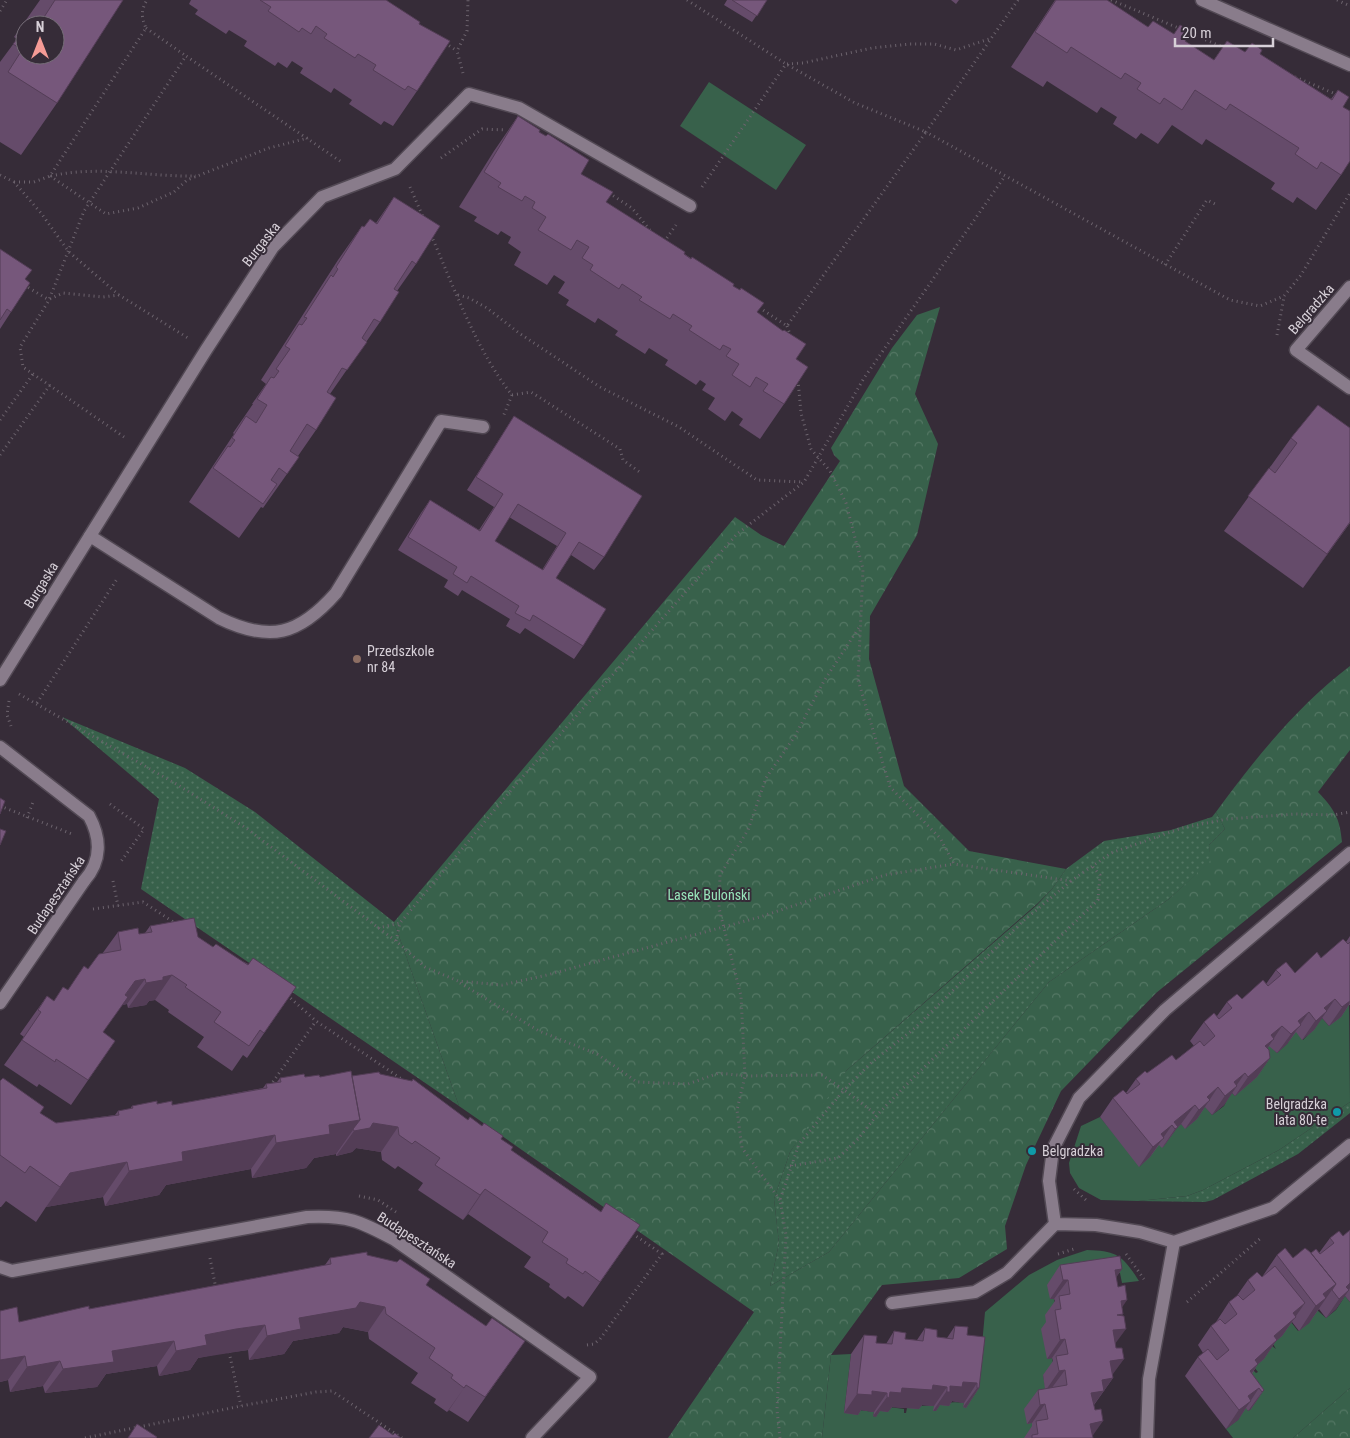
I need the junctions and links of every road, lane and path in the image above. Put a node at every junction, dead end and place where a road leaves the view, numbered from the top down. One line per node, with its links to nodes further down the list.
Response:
1 (7, 0): 10 (path)
2 (146, 0): 11 (path)
3 (468, 0): 13 (path)
4 (687, 0): 16 (path)
5 (1018, 0): 12 (path)
6 (1111, 0): 14 (path)
7 (1202, 0): 17 (street)
8 (1337, 0): 9 (path)
9 (1350, 6)
10 (0, 11)
11 (146, 28): 15 (path); 29 (path)
12 (990, 39): 16 (path); 21 (path)
13 (441, 40)
14 (1230, 50)
15 (186, 56): 22 (path); 26 (path)
16 (786, 64): 21 (path); 28 (path)
17 (1350, 65)
18 (1286, 73): 19 (path)
19 (1341, 96)
20 (511, 131): 23 (path)
21 (926, 132): 31 (path); 47 (path)
22 (309, 138): 24 (path); 30 (path)
23 (437, 161)
24 (350, 162)
25 (395, 169): 36 (street, Burgaska); 43 (path); 49 (street, Burgaska)
26 (110, 171): 29 (path); 30 (path); 35 (path)
27 (0, 175): 32 (path)
28 (710, 175)
29 (50, 176): 32 (path); 35 (path)
30 (199, 176): 35 (path)
31 (1005, 176): 39 (path); 61 (path)
32 (14, 182): 38 (path)
33 (608, 192): 36 (path)
34 (1350, 193): 44 (path)
35 (89, 202): 38 (path)
36 (690, 206)
37 (1216, 206): 39 (path)
38 (68, 252): 42 (path); 45 (path)
39 (1165, 264): 44 (path)
40 (16, 280): 45 (path)
41 (1350, 287): 50 (street, Belgradzka)
42 (120, 295): 45 (path); 49 (path)
43 (458, 295): 55 (path); 63 (path)
44 (1284, 296): 50 (path)
45 (49, 300): 51 (path)
46 (754, 304): 47 (path)
47 (787, 326): 48 (path)
48 (792, 341)
49 (206, 350): 59 (street, Burgaska)
50 (1296, 350): 54 (street)
51 (33, 374): 53 (path); 57 (path)
52 (798, 375): 61 (path)
53 (50, 385): 59 (path); 60 (path)
54 (1350, 388)
55 (512, 395): 56 (path); 62 (path)
56 (505, 410)
57 (0, 420)
58 (484, 428): 65 (street)
59 (142, 450): 64 (street, Burgaska)
60 (0, 455)
61 (818, 460): 63 (path); 66 (path)
62 (641, 473)
63 (804, 482): 82 (path)
64 (90, 536): 65 (street); 67 (street, Burgaska)
65 (130, 561): 69 (path)
66 (860, 625): 75 (path); 83 (path)
67 (0, 680)
68 (14, 692): 69 (path)
69 (37, 702): 84 (path)
70 (0, 747): 80 (street, Budapesztańska)
71 (0, 806): 73 (path)
72 (1350, 812): 76 (path)
73 (76, 835)
74 (1350, 853): 100 (street)
75 (954, 864): 78 (path); 83 (path)
76 (1092, 866): 78 (path); 94 (path)
77 (112, 875): 79 (path)
78 (1071, 881): 92 (path)
79 (118, 906): 80 (path); 81 (path)
80 (62, 914): 88 (street, Budapesztańska)
81 (176, 924)
82 (400, 924): 84 (path); 85 (path)
83 (724, 927): 86 (path); 90 (path)
84 (377, 928): 85 (path)
85 (396, 941): 86 (path)
86 (458, 981): 90 (path)
87 (285, 994): 89 (path)
88 (0, 1003)
89 (316, 1022): 91 (path); 93 (path)
90 (745, 1076): 92 (path); 98 (path)
91 (406, 1082)
92 (844, 1090): 94 (path); 96 (path)
93 (266, 1091)
94 (877, 1115): 96 (path)
95 (1350, 1145): 104 (street)
96 (790, 1166): 98 (path)
97 (352, 1195): 99 (path)
98 (780, 1200): 117 (path)
99 (402, 1216)
100 (1055, 1224): 103 (street); 104 (street)
101 (629, 1232): 111 (path)
102 (1269, 1232): 110 (path)
103 (1039, 1240): 105 (path); 109 (street)
104 (1174, 1242): 110 (street)
105 (1077, 1248)
106 (1120, 1251): 108 (path)
107 (0, 1267): 116 (street, Budapesztańska)
108 (1145, 1281)
109 (892, 1303)
110 (1160, 1312): 118 (street)
111 (584, 1345)
112 (229, 1352): 113 (path)
113 (241, 1406): 114 (path); 115 (path)
114 (85, 1438)
115 (402, 1438)
116 (532, 1438)
117 (780, 1438)
118 (1147, 1438)

